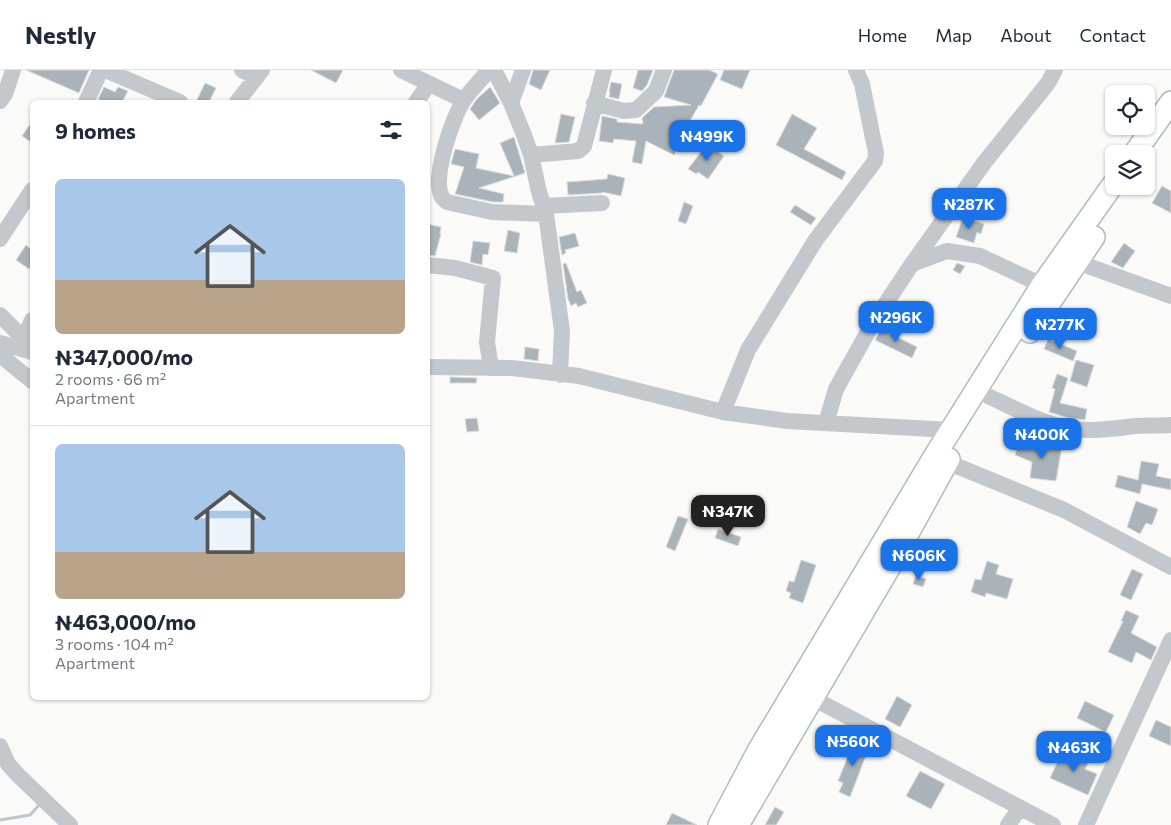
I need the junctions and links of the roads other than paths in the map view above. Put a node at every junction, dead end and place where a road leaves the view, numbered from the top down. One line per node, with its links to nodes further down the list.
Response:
1 (13, 70): 19 (street)
2 (101, 70): 14 (street)
3 (104, 70): 15 (street)
4 (402, 70): 13 (street)
5 (489, 70): 18 (street)
6 (494, 70): 21 (street)
7 (523, 70): 21 (street)
8 (604, 70): 22 (street)
9 (664, 70): 22 (street)
10 (856, 70): 50 (street)
11 (1055, 70): 36 (street)
12 (254, 72): 16 (street)
13 (429, 84): 17 (street); 18 (street)
14 (87, 100)
15 (175, 100)
16 (240, 100)
17 (417, 100)
18 (463, 100): 31 (street)
19 (0, 101)
20 (1171, 102): 24 (main road)
21 (511, 103): 26 (street)
22 (594, 103): 26 (street)
23 (1171, 126): 25 (main road)
24 (1140, 145)
25 (1155, 148)
26 (531, 155): 33 (street)
27 (30, 195): 34 (street)
28 (1106, 195): 38 (main road)
29 (1122, 195): 35 (main road)
30 (430, 198): 31 (street)
31 (447, 202): 33 (street)
32 (602, 203): 33 (street)
33 (545, 210): 47 (street)
34 (0, 239)
35 (1077, 262): 39 (street); 49 (main road)
36 (912, 264): 38 (street); 51 (street)
37 (430, 265): 46 (street)
38 (1042, 286): 53 (main road)
39 (1170, 293)
40 (0, 315): 43 (street)
41 (30, 327): 43 (street)
42 (0, 343): 43 (street)
43 (25, 346)
44 (0, 355): 48 (street)
45 (430, 367): 46 (street)
46 (491, 368): 47 (street)
47 (560, 375): 50 (street)
48 (30, 379)
49 (988, 396): 52 (street); 54 (main road)
50 (723, 412): 51 (street)
51 (826, 423): 53 (street)
52 (1171, 425)
53 (951, 430): 57 (main road)
54 (947, 462): 55 (street); 57 (main road)
55 (1171, 567)
56 (1171, 640): 65 (street)
57 (804, 694): 59 (street); 61 (main road); 62 (main road)
58 (0, 746): 60 (street)
59 (1020, 808): 63 (street); 64 (street)
60 (70, 825)
61 (719, 825)
62 (738, 825)
63 (1008, 825)
64 (1053, 825)
65 (1086, 825)

